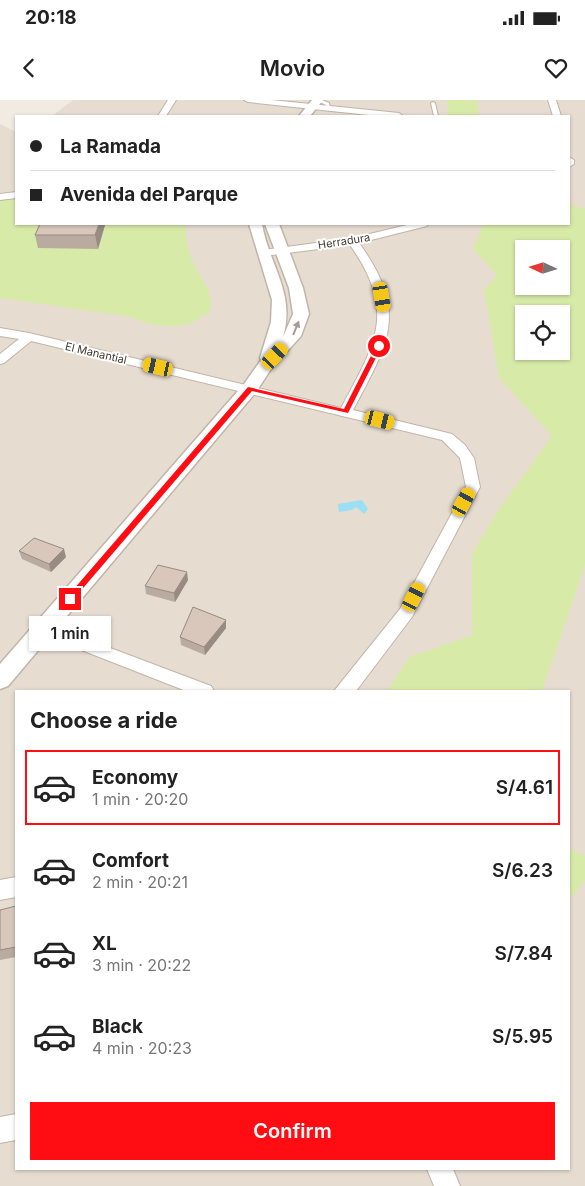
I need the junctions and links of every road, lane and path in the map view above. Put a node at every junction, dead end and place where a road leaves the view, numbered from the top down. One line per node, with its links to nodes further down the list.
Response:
1 (248, 100): 4 (street)
2 (552, 100): 11 (street)
3 (174, 102): 6 (street)
4 (310, 102): 7 (street); 8 (street); 9 (street)
5 (433, 103): 10 (lane)
6 (163, 115)
7 (292, 115)
8 (304, 115)
9 (390, 115)
10 (436, 115)
11 (557, 115)
12 (15, 195): 13 (street)
13 (0, 197)
14 (255, 225): 19 (street)
15 (272, 225): 18 (street)
16 (419, 225): 17 (street, Herradura)
17 (353, 241): 18 (street, Herradura); 25 (street)
18 (282, 250): 19 (street, Herradura); 23 (street, one-way to 18)
19 (264, 252): 23 (street)
20 (0, 332): 21 (street, El Manantial)
21 (29, 337): 22 (street); 24 (street, El Manantial)
22 (0, 360)
23 (265, 366): 24 (street)
24 (250, 388): 25 (street, El Manantial); 26 (street)
25 (346, 412): 29 (street, El Manantial)
26 (44, 629): 27 (street); 28 (street)
27 (0, 680)
28 (202, 690)
29 (344, 690)
30 (15, 887): 31 (street)
31 (0, 890)
32 (15, 1127): 33 (street)
33 (0, 1130)
34 (440, 1170): 35 (street)
35 (447, 1186)

